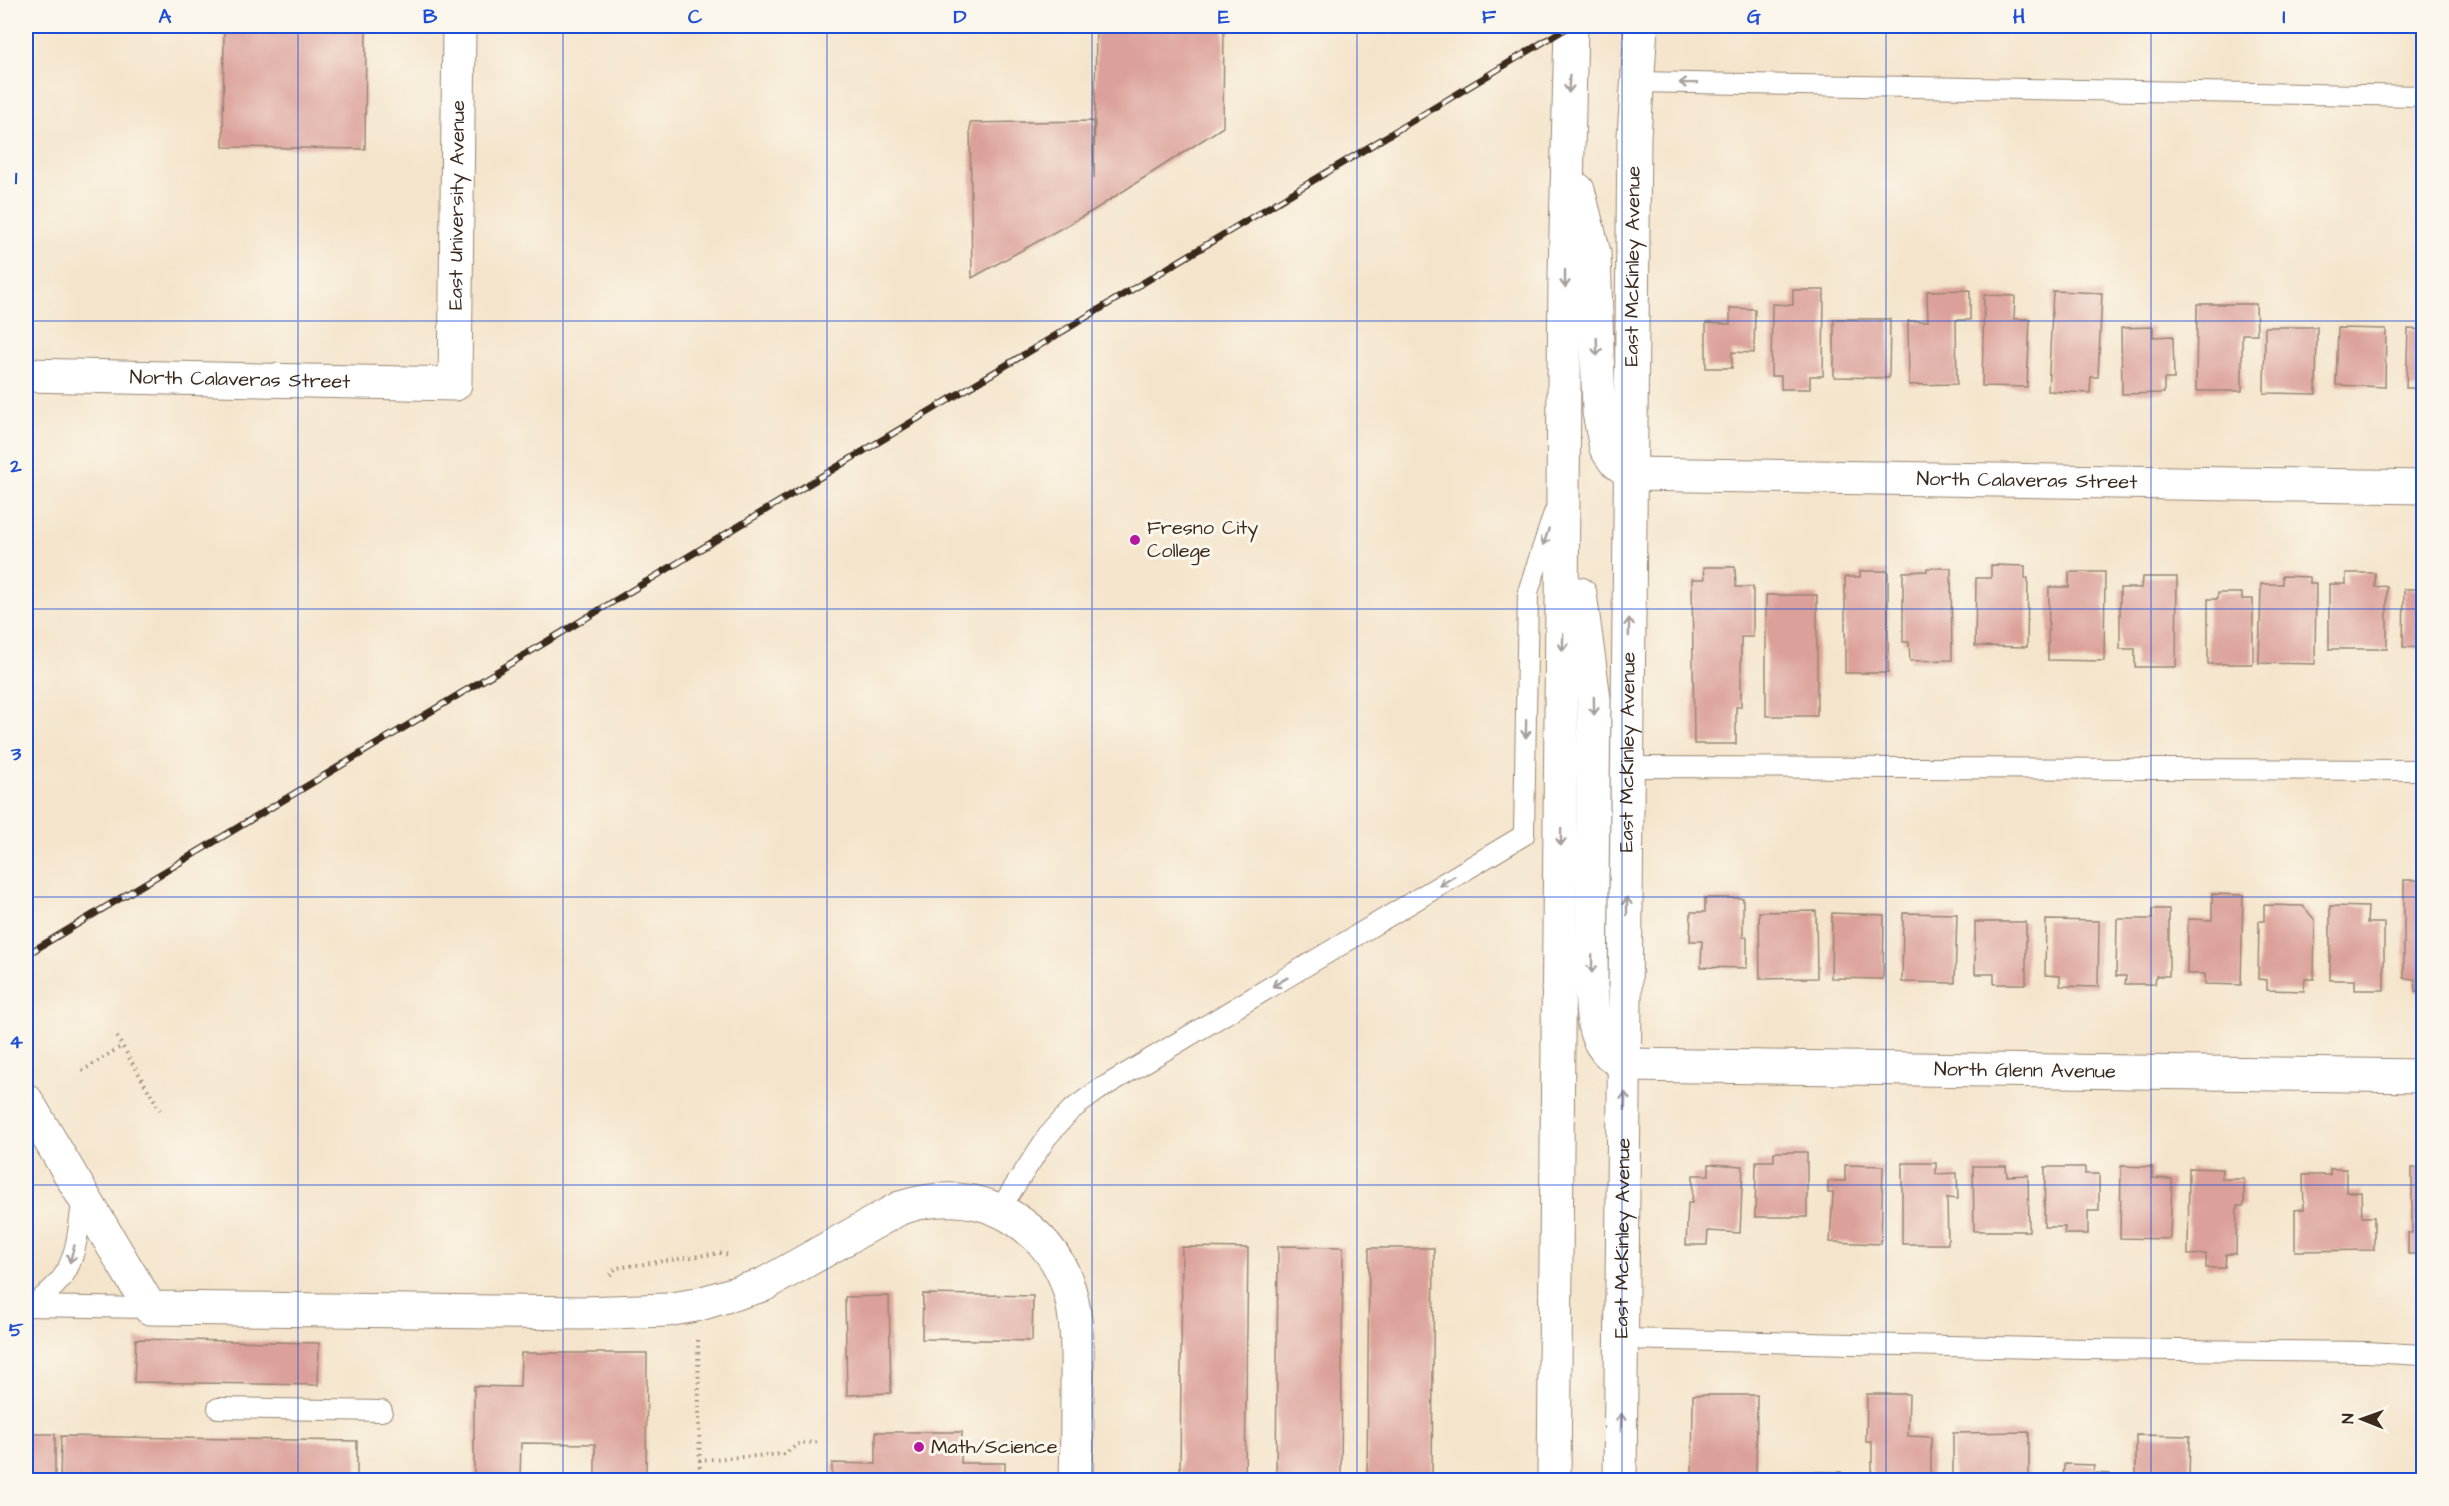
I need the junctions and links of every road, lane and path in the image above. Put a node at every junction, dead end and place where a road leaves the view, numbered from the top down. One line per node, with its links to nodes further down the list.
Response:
1 (459, 26): 8 (main road, East University Avenue)
2 (1571, 26): 6 (main road, one-way to 6)
3 (1641, 26): 4 (main road, East McKinley Avenue)
4 (1637, 82): 5 (lane, one-way to 4); 9 (main road, East McKinley Avenue)
5 (2424, 96)
6 (1567, 144): 9 (main road, one-way to 9); 10 (main road, one-way to 10)
7 (26, 375): 8 (main road, North Calaveras Street)
8 (455, 384)
9 (1631, 474): 11 (main road, North Calaveras Street); 12 (main road, East McKinley Avenue, one-way to 9)
10 (1564, 482): 16 (main road, one-way to 16); 22 (lane, one-way to 22); 38 (main road, one-way to 38)
11 (2424, 487)
12 (1627, 767): 13 (lane); 16 (main road, East McKinley Avenue, one-way to 12)
13 (2424, 770)
14 (117, 1036): 15 (path)
15 (123, 1046): 17 (path); 20 (path)
16 (1626, 1065): 18 (main road, North Glenn Avenue); 28 (main road, East McKinley Avenue, one-way to 16)
17 (82, 1071)
18 (2424, 1076)
19 (26, 1100): 21 (main road)
20 (160, 1110)
21 (83, 1196): 25 (lane, one-way to 25); 26 (main road)
22 (999, 1210): 26 (main road); 37 (main road)
23 (737, 1257): 24 (path)
24 (609, 1276)
25 (29, 1306): 26 (lane)
26 (150, 1308)
27 (698, 1332): 35 (path)
28 (1622, 1340): 29 (lane); 39 (main road, East McKinley Avenue, one-way to 28)
29 (2424, 1355)
30 (218, 1408): 31 (lane)
31 (382, 1411)
32 (820, 1442): 35 (path)
33 (980, 1443): 34 (path)
34 (1035, 1444)
35 (699, 1460): 36 (path)
36 (700, 1480)
37 (1076, 1480)
38 (1554, 1480)
39 (1620, 1480)

